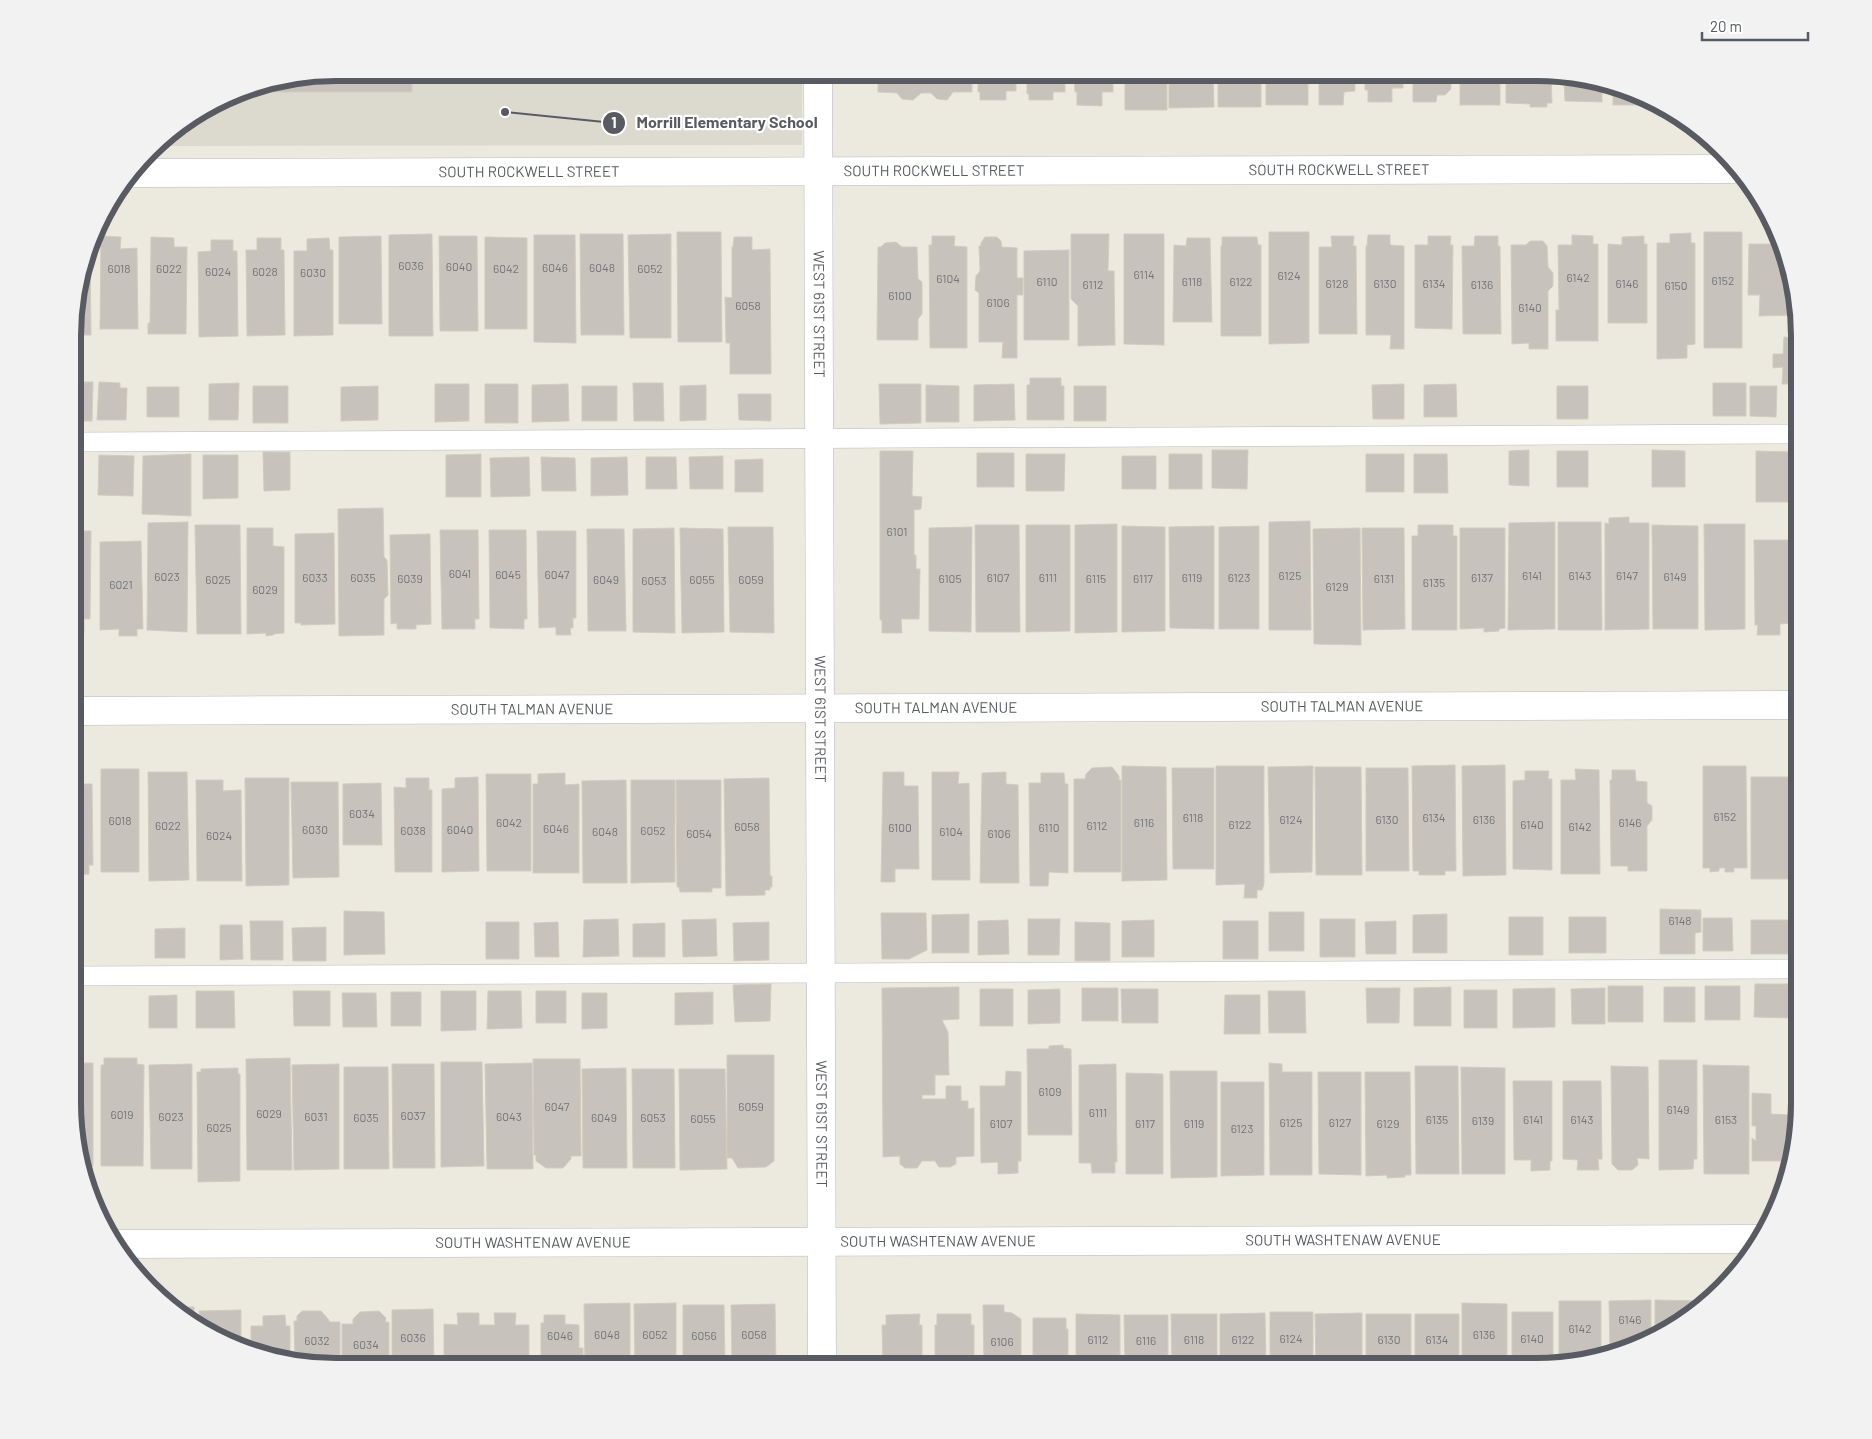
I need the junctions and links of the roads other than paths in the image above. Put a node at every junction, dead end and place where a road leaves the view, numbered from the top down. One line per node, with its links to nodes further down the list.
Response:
1 (818, 81): 3 (street, WEST 61ST STREET)
2 (1728, 169): 3 (street, SOUTH ROCKWELL STREET)
3 (818, 172): 4 (street, SOUTH ROCKWELL STREET); 6 (street, WEST 61ST STREET)
4 (141, 173)
5 (1791, 434): 6 (lane)
6 (819, 438): 7 (lane); 9 (street, WEST 61ST STREET)
7 (81, 442)
8 (1791, 705): 9 (street, SOUTH TALMAN AVENUE)
9 (820, 708): 10 (street, SOUTH TALMAN AVENUE); 12 (street, WEST 61ST STREET)
10 (81, 710)
11 (1791, 969): 12 (lane)
12 (821, 973): 13 (lane); 15 (street, WEST 61ST STREET)
13 (81, 976)
14 (1751, 1239): 15 (street, SOUTH WASHTENAW AVENUE)
15 (822, 1242): 16 (street, SOUTH WASHTENAW AVENUE); 17 (street, WEST 61ST STREET)
16 (124, 1244)
17 (822, 1358)

